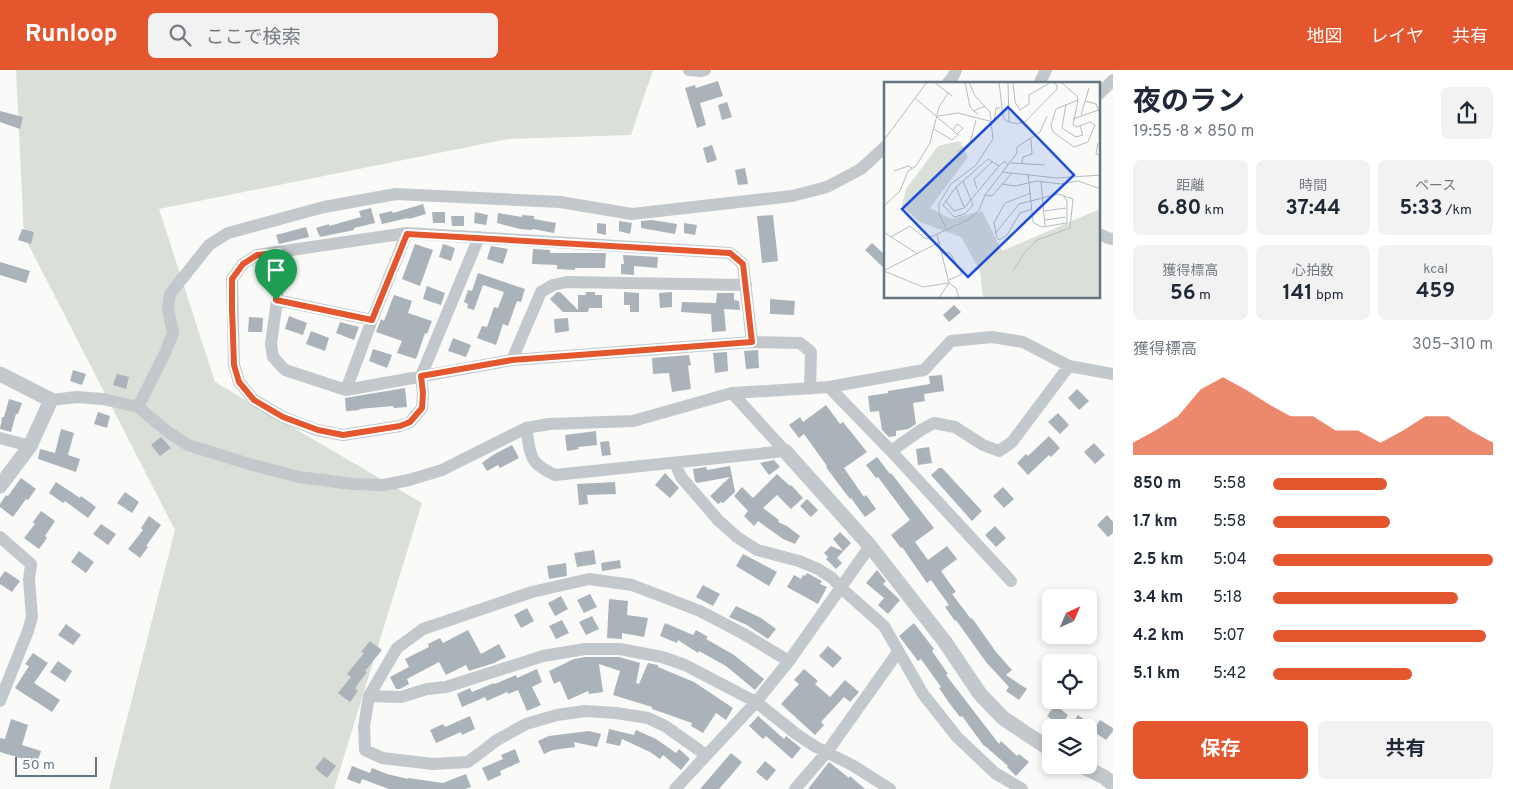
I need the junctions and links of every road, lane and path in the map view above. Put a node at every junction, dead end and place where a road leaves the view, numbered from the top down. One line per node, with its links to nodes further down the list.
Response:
1 (688, 70): 2 (street)
2 (705, 70)
3 (968, 70): 5 (street)
4 (1046, 70): 7 (street)
5 (951, 75)
6 (1113, 80): 8 (street)
7 (1040, 82)
8 (1100, 93)
9 (884, 148): 29 (street)
10 (407, 234): 12 (street); 14 (street); 17 (street)
11 (1100, 234): 13 (street)
12 (479, 237): 15 (street); 23 (street)
13 (1113, 239)
14 (279, 253): 16 (street); 23 (street)
15 (746, 285): 18 (street); 19 (street)
16 (276, 300): 17 (street); 26 (street)
17 (372, 320): 26 (street)
18 (752, 342): 19 (street); 25 (street)
19 (512, 360): 23 (street)
20 (1070, 366): 22 (street); 24 (street); 34 (street)
21 (0, 374): 28 (street)
22 (1113, 374)
23 (421, 376): 26 (street)
24 (829, 388): 25 (street); 34 (street)
25 (810, 389): 27 (street)
26 (346, 390)
27 (732, 393): 30 (street); 33 (street)
28 (51, 400): 29 (street); 32 (street)
29 (138, 407): 30 (street)
30 (526, 428): 35 (street)
31 (0, 438): 32 (street)
32 (30, 446): 36 (street)
33 (785, 451): 35 (street); 38 (street)
34 (891, 451): 39 (street)
35 (675, 463): 40 (street)
36 (0, 486)
37 (0, 537): 44 (street)
38 (870, 546): 40 (street); 46 (street)
39 (1011, 581)
40 (841, 588): 41 (street); 42 (street)
41 (898, 652): 47 (street); 54 (street)
42 (789, 661): 43 (street); 45 (street)
43 (369, 696): 45 (street); 48 (street)
44 (0, 701)
45 (756, 702): 47 (street); 48 (street)
46 (1042, 744)
47 (826, 752): 52 (street); 53 (street)
48 (706, 755): 51 (street)
49 (1097, 774): 50 (street)
50 (1113, 784)
51 (675, 789)
52 (795, 789)
53 (890, 789)
54 (1022, 789)

